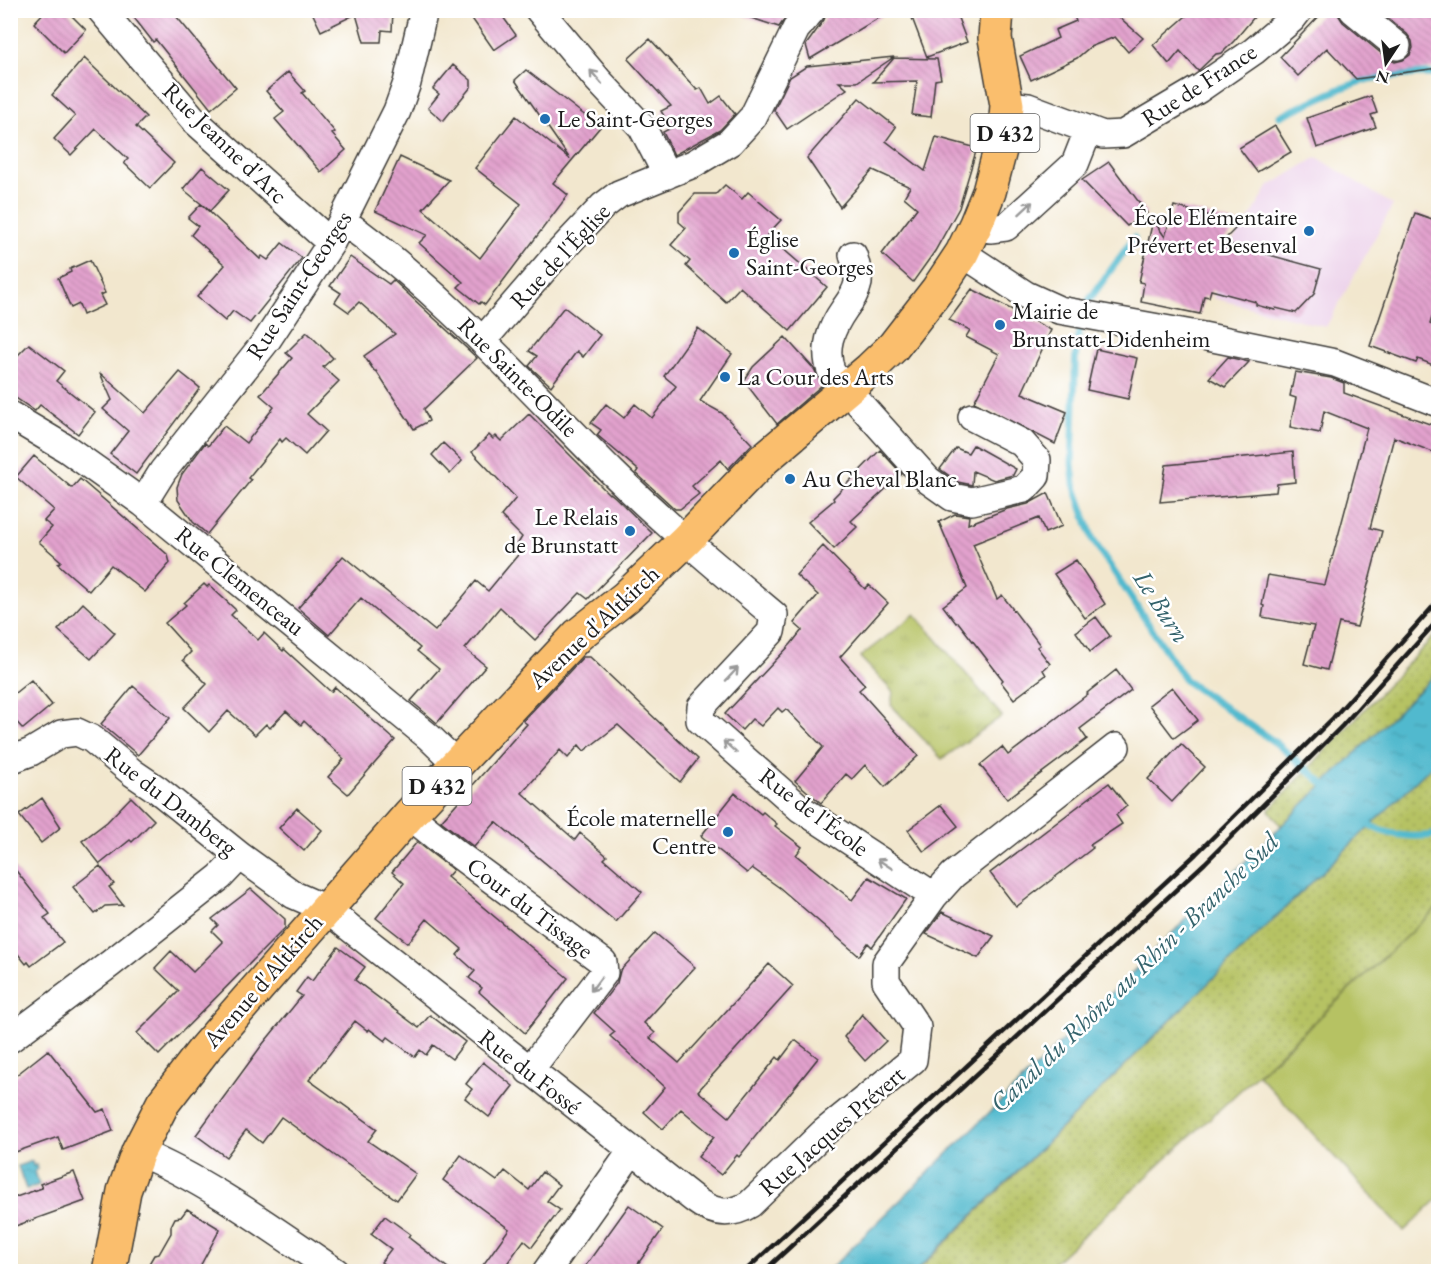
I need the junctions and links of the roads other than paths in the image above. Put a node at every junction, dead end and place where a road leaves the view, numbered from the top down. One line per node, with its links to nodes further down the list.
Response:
1 (100, 10): 13 (street, Rue Jeanne d'Arc)
2 (424, 10): 13 (street, Rue Saint-Georges)
3 (539, 10): 11 (street, one-way to 3)
4 (812, 10): 11 (street, Rue de l'Église)
5 (1299, 10): 10 (street, Rue de France)
6 (1353, 10): 8 (street)
7 (991, 20): 9 (main road, Avenue d'Altkirch / D 432)
8 (1397, 46)
9 (1007, 105): 10 (street, Rue de France); 12 (main road, Avenue d'Altkirch / D 432)
10 (1088, 131): 12 (street, one-way to 10)
11 (667, 175): 16 (street, Rue de l'Église)
12 (976, 224): 14 (main road, Avenue d'Altkirch / D 432)
13 (337, 232): 16 (street, Rue Sainte-Odile); 21 (street, Rue Saint-Georges)
14 (962, 253): 17 (main road, Avenue d'Altkirch / D 432); 18 (street)
15 (854, 255): 17 (street)
16 (483, 340): 22 (street, Rue Sainte-Odile)
17 (845, 390): 20 (street); 22 (main road, Avenue d'Altkirch / D 432)
18 (1438, 403)
19 (10, 415): 21 (street, Rue Clemenceau)
20 (972, 417)
21 (143, 502): 26 (street, Rue Clemenceau)
22 (686, 540): 23 (street, Rue Sainte-Odile, one-way to 22); 26 (main road, Avenue d'Altkirch / D 432)
23 (700, 720): 29 (street, Rue de l'École, one-way to 23)
24 (1116, 747): 29 (street, Rue Jacques Prévert)
25 (10, 759): 28 (street, Rue du Damberg)
26 (458, 764): 27 (main road, Avenue d'Altkirch / D 432)
27 (409, 815): 30 (main road, Avenue d'Altkirch / D 432); 32 (street, Cour du Tissage, one-way to 32)
28 (240, 856): 30 (street, Rue du Damberg); 31 (street)
29 (934, 896): 35 (street, Rue Jacques Prévert)
30 (326, 909): 32 (street, Rue du Fossé); 33 (main road, Avenue d'Altkirch / D 432)
31 (10, 1039)
32 (529, 1071): 34 (street, Rue du Fossé)
33 (138, 1152): 36 (main road, Avenue d'Altkirch / D 432); 37 (street)
34 (631, 1152): 35 (street, Rue du Fossé); 38 (street)
35 (743, 1208)
36 (109, 1272)
37 (336, 1272)
38 (546, 1272)

